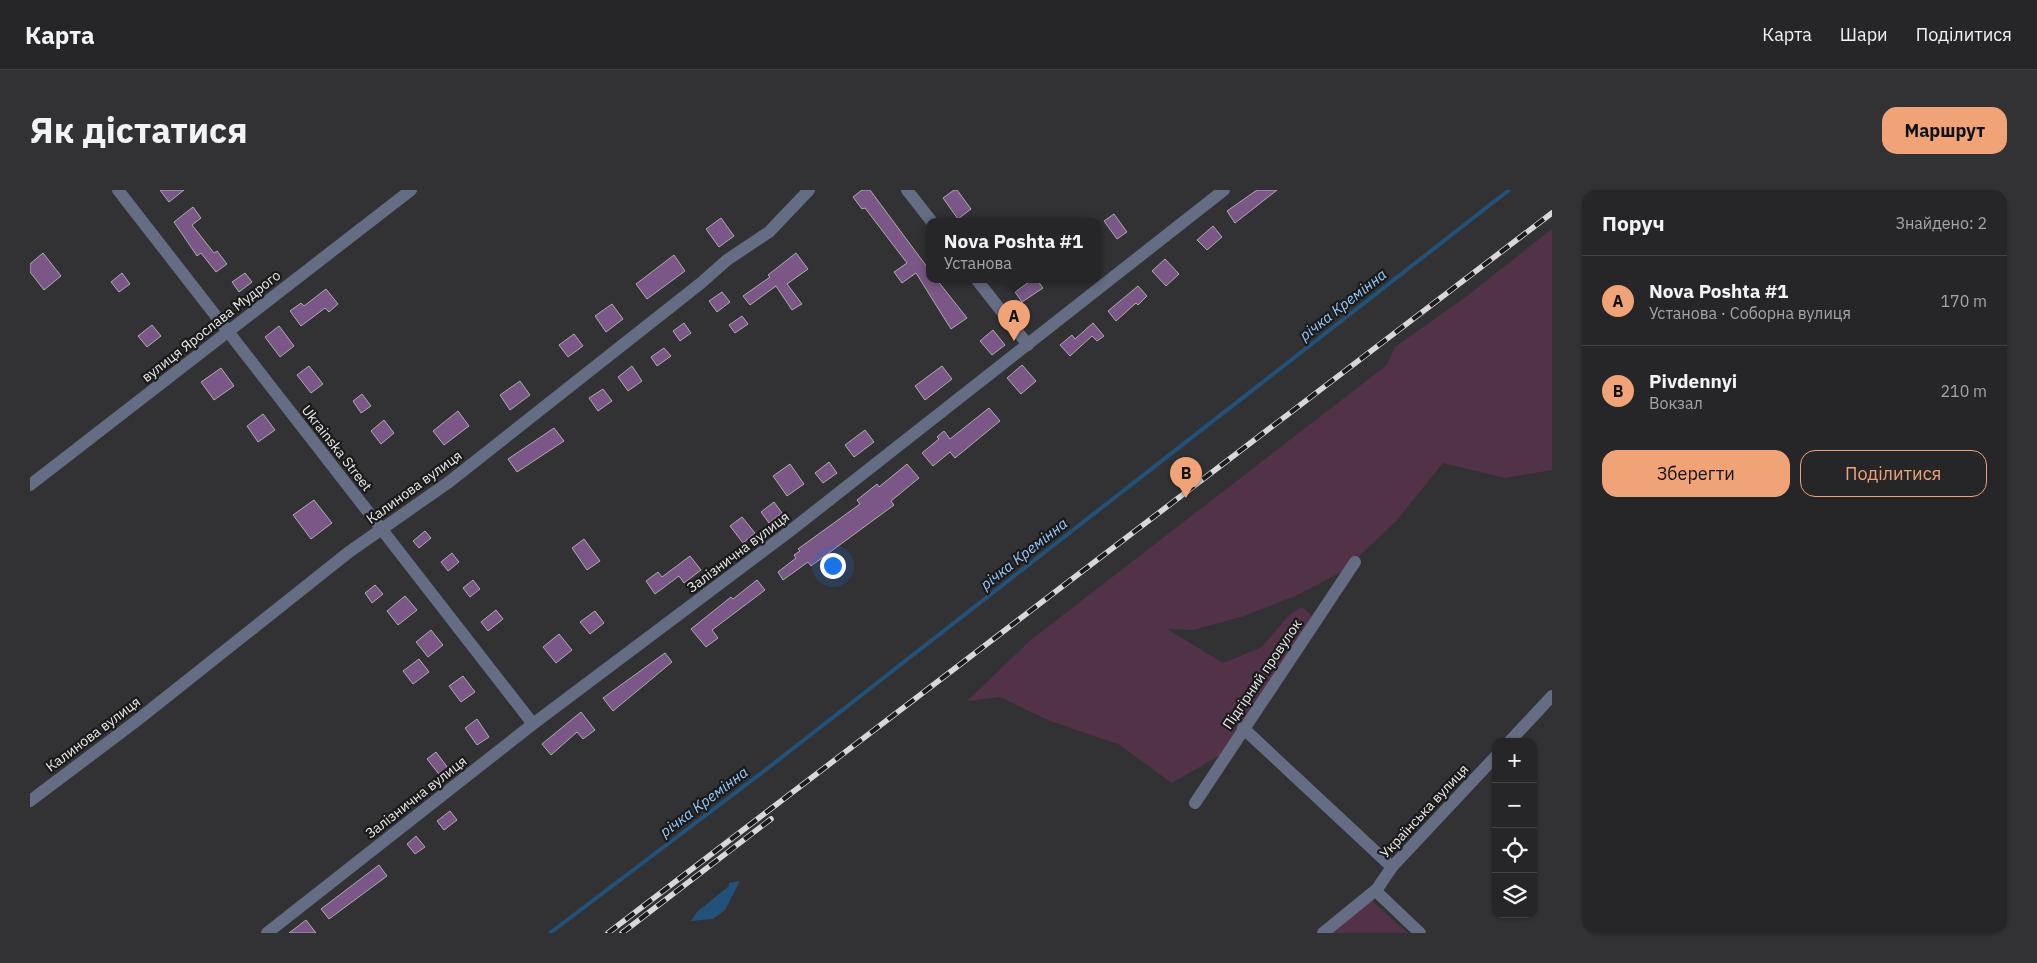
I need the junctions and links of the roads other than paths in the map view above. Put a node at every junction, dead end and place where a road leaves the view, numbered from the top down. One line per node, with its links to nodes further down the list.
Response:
1 (118, 190): 8 (street, Ukrainska Street)
2 (411, 190): 8 (street, вулиця Ярослава Мудрого)
3 (809, 190): 11 (street, Калинова вулиця)
4 (907, 190): 6 (street)
5 (1224, 190): 9 (street, Залізнична вулиця)
6 (929, 218)
7 (979, 283): 9 (street)
8 (227, 333): 10 (street, вулиця Ярослава Мудрого); 11 (street, Ukrainska Street)
9 (1028, 345): 14 (street, Залізнична вулиця)
10 (30, 485)
11 (382, 529): 14 (street, Ukrainska Street); 18 (street, Калинова вулиця)
12 (1355, 562): 15 (street, Підгірний провулок)
13 (1552, 696): 16 (street)
14 (533, 724): 22 (street, Залізнична вулиця)
15 (1243, 728): 19 (street, Підгірний провулок); 20 (street)
16 (1513, 738)
17 (1492, 760): 20 (street, Українська вулиця)
18 (30, 801)
19 (1195, 803)
20 (1392, 868): 21 (street, Українська вулиця)
21 (1378, 892): 23 (street, Українська вулиця); 24 (street)
22 (267, 933)
23 (1323, 933)
24 (1420, 933)

